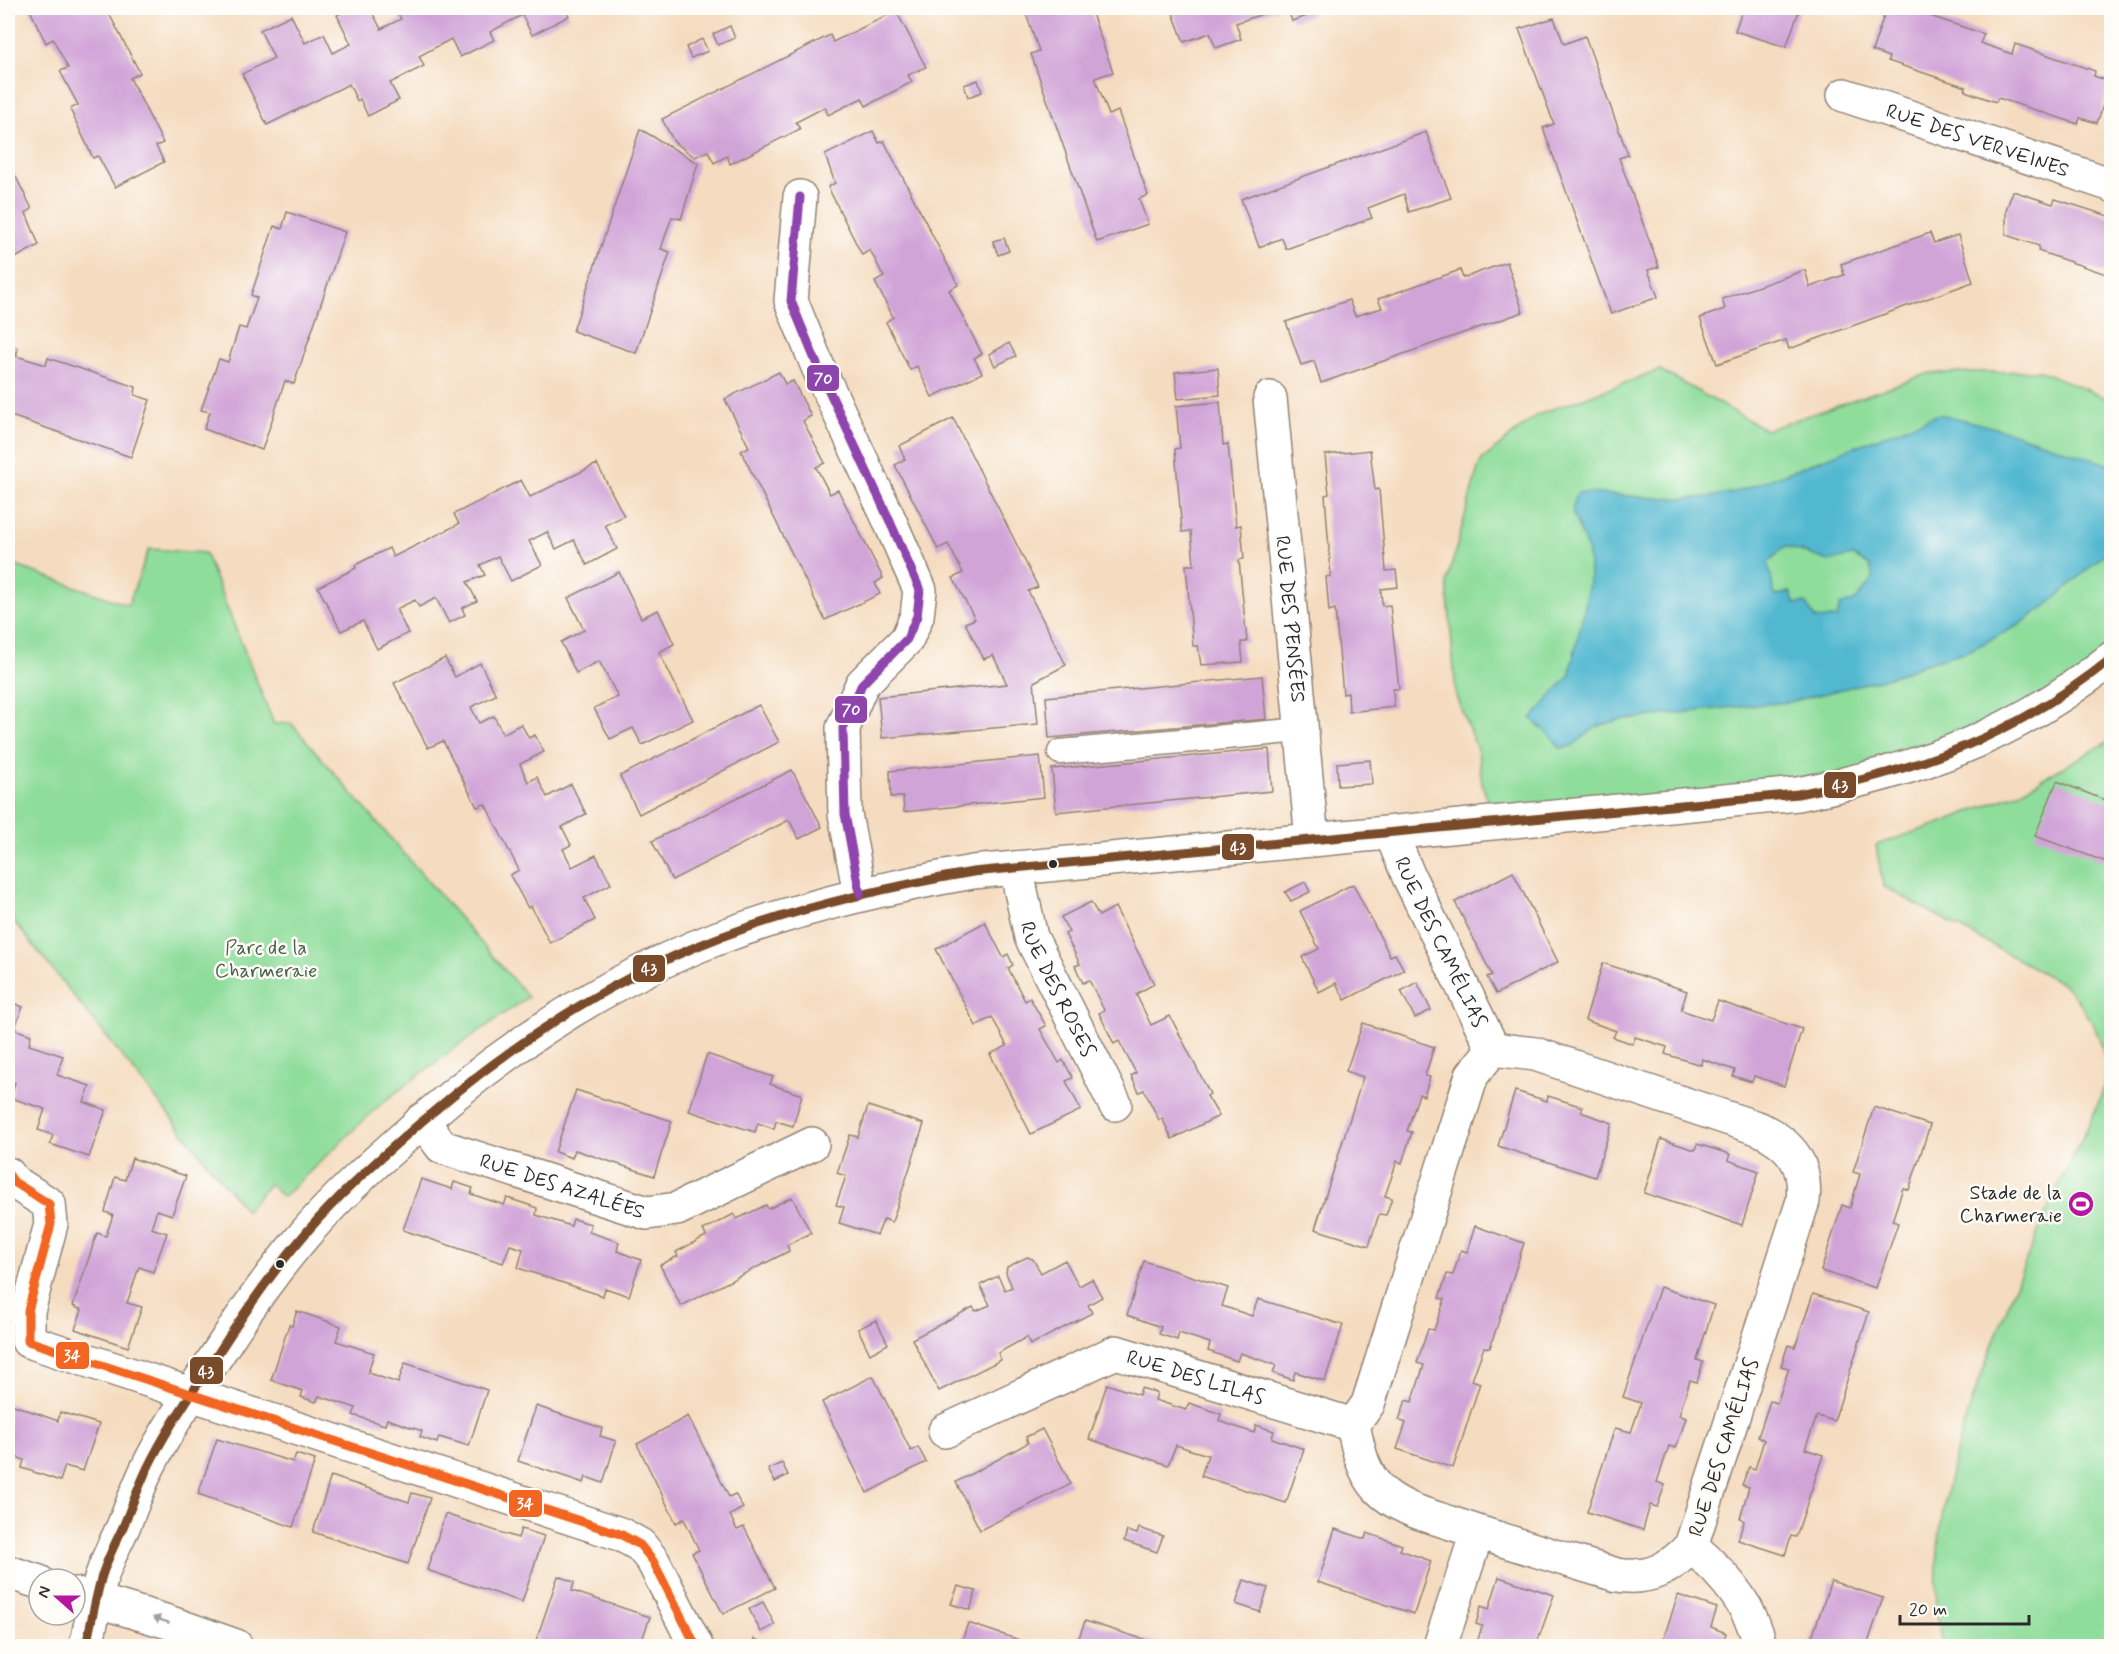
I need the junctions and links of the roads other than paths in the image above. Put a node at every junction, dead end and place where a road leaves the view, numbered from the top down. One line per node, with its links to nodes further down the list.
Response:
1 (1844, 95): 2 (street, RUE DES VERVEINES)
2 (2112, 185)
3 (800, 197): 11 (street)
4 (1270, 398): 6 (street, RUE DES PENSÉES)
5 (2112, 658): 8 (street)
6 (1302, 730): 7 (lane); 9 (street, RUE DES PENSÉES)
7 (1060, 752)
8 (1391, 833): 9 (street); 12 (street, RUE DES CAMÉLIAS)
9 (1312, 840): 10 (street)
10 (1016, 868): 11 (street); 13 (street, RUE DES ROSES)
11 (860, 894): 14 (street)
12 (1493, 1049): 19 (street, RUE DES CAMÉLIAS); 22 (street, RUE DES CAMÉLIAS)
13 (1115, 1104)
14 (422, 1120): 15 (street, RUE DES AZALÉES); 18 (street)
15 (812, 1144)
16 (10, 1180): 17 (street)
17 (18, 1337): 18 (street)
18 (190, 1395): 25 (street); 30 (street)
19 (1353, 1425): 20 (street, RUE DES LILAS); 21 (street, RUE DES CAMÉLIAS)
20 (945, 1431)
21 (1477, 1533): 22 (street, RUE DES CAMÉLIAS); 31 (street)
22 (1691, 1546): 32 (street)
23 (8, 1572): 24 (street)
24 (27, 1578)
25 (87, 1597)
26 (87, 1598): 29 (street, one-way to 26)
27 (86, 1627): 28 (street)
28 (86, 1647)
29 (236, 1647)
30 (696, 1647)
31 (1440, 1647)
32 (1760, 1647)

